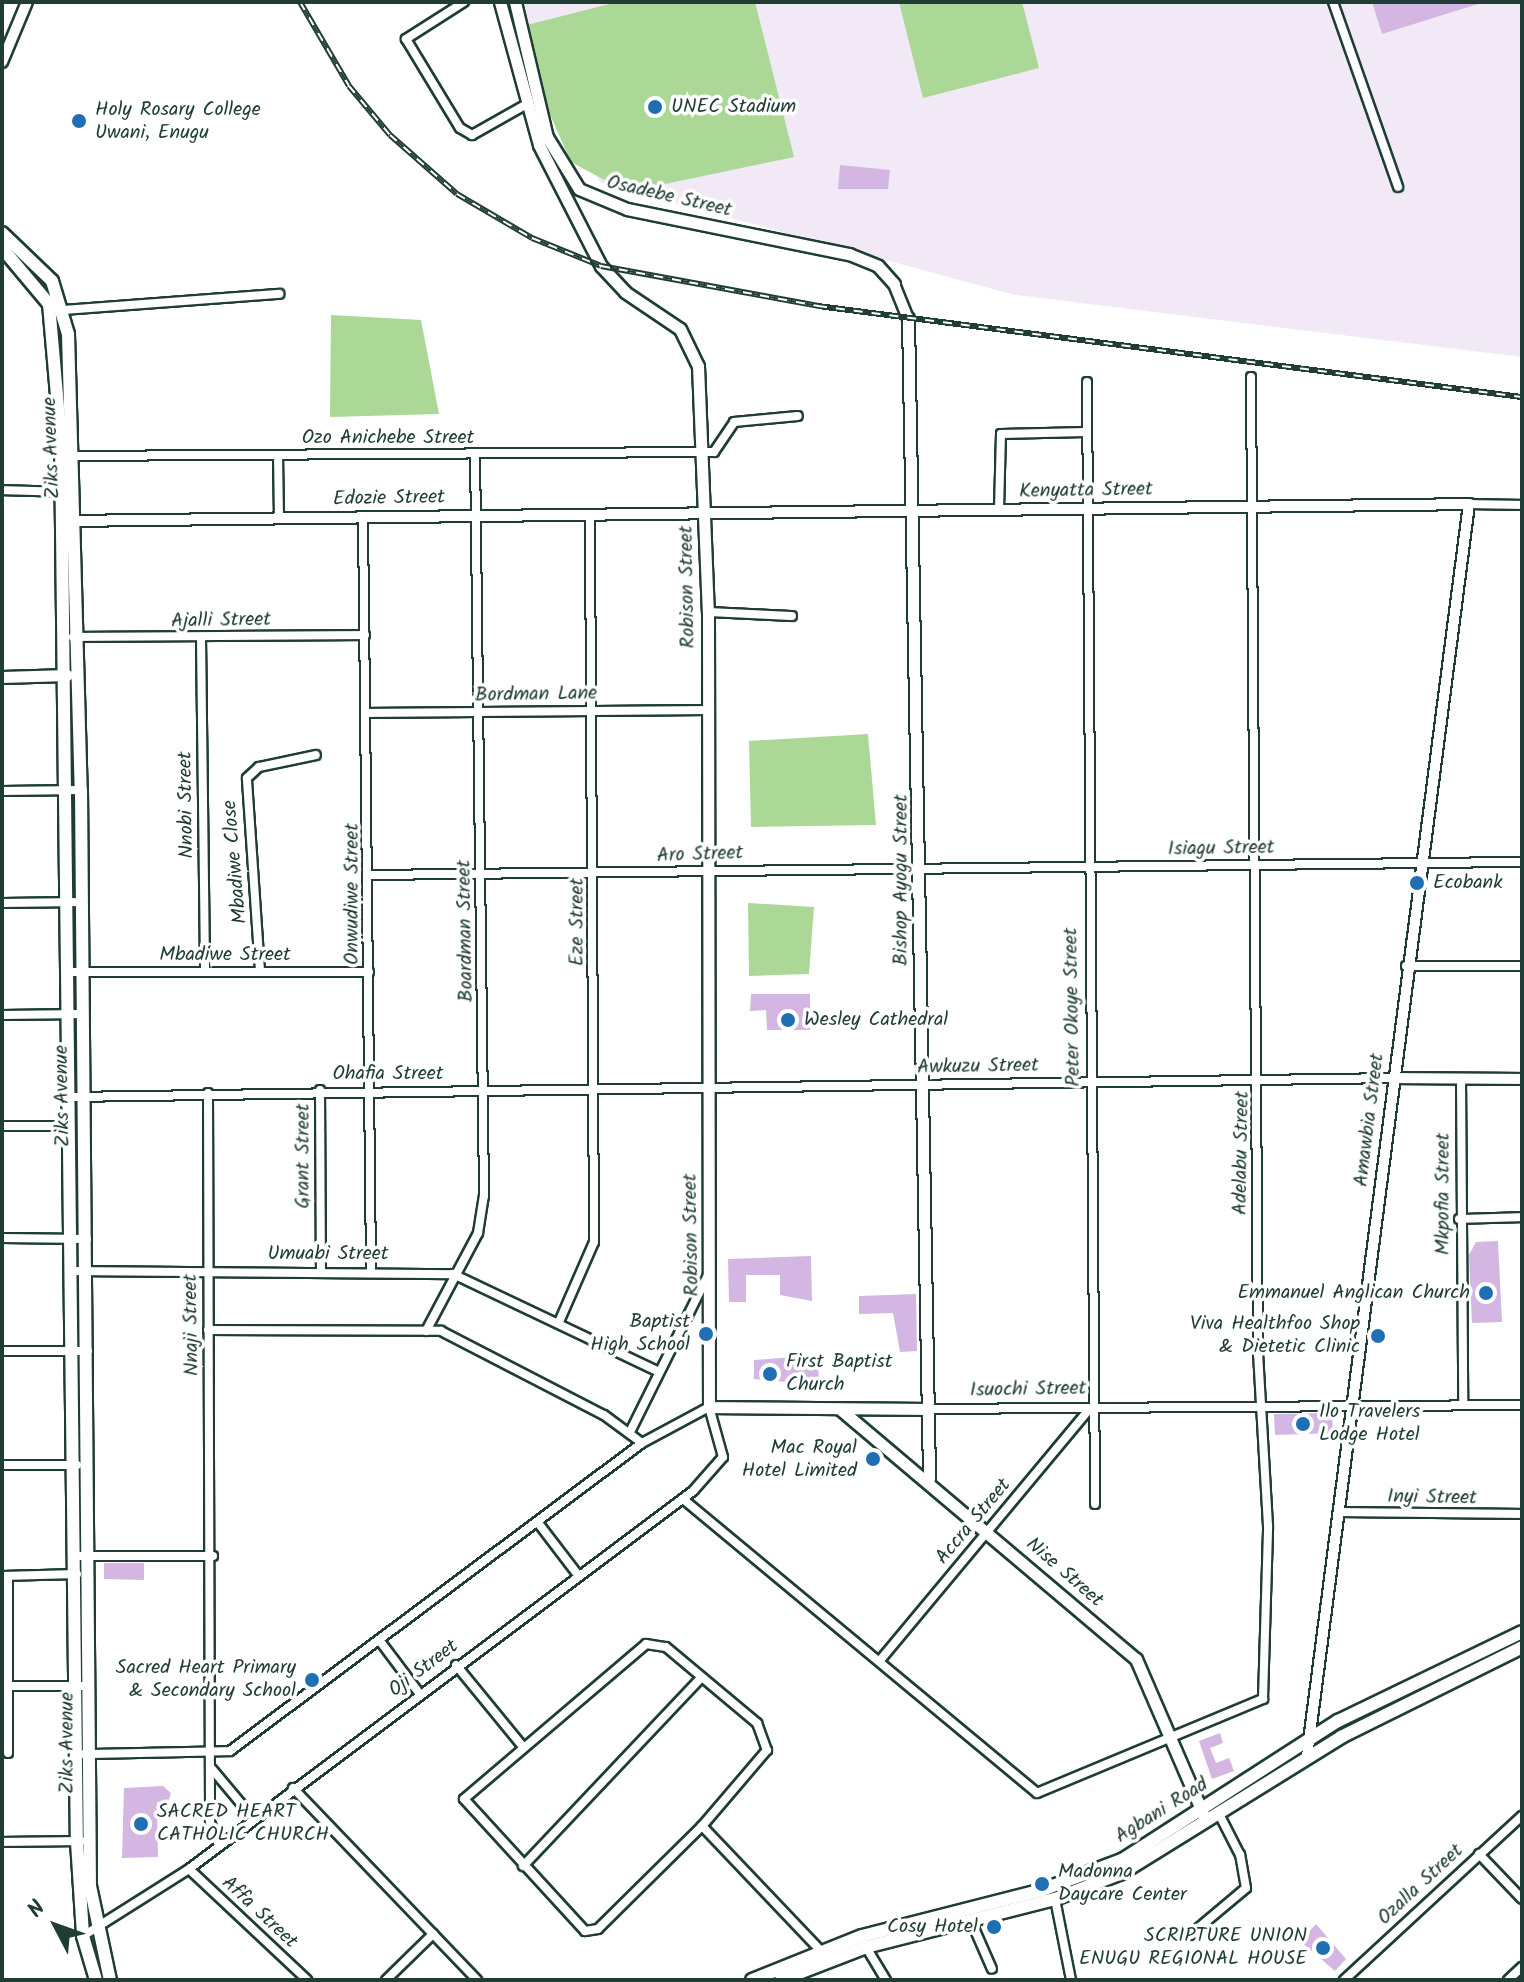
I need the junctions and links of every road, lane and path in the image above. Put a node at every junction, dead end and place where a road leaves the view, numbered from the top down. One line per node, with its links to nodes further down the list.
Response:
1 (27, 2): 6 (street)
2 (464, 2): 7 (street)
3 (500, 2): 7 (main road)
4 (515, 2): 9 (main road, Osadebe Street)
5 (1333, 2): 8 (street)
6 (2, 62)
7 (527, 104): 10 (main road)
8 (1398, 187)
9 (579, 189): 10 (main road); 13 (main road, Osadebe Street)
10 (563, 196): 22 (main road)
11 (2, 233): 15 (main road, Ziks Avenue)
12 (2, 248): 24 (main road, Ziks Avenue)
13 (894, 284): 16 (street, Bishop Ayogu Street)
14 (279, 294): 15 (street)
15 (64, 310): 24 (main road, Ziks Avenue)
16 (908, 318): 32 (main road, Bishop Ayogu Street)
17 (1251, 377): 28 (street, Adelabu Street)
18 (1087, 382): 20 (street, Peter Okoye Street)
19 (798, 416): 22 (street)
20 (1086, 432): 30 (street, Peter Okoye Street); 31 (street)
21 (475, 453): 22 (street, Ozo Anichebe Street); 23 (street, Ozo Anichebe Street); 35 (street, Boardman Street)
22 (703, 453): 33 (main road, Robison Street)
23 (278, 455): 24 (street, Ozo Anichebe Street); 36 (street)
24 (68, 456): 26 (main road, Ziks Avenue)
25 (2, 490): 26 (street)
26 (68, 492): 38 (main road, Ziks Avenue)
27 (1469, 504): 28 (street, Kenyatta Street); 29 (street); 54 (street, Amawbia Street)
28 (1249, 505): 30 (street, Kenyatta Street); 57 (street, Adelabu Street)
29 (1522, 505)
30 (1087, 509): 31 (street, Kenyatta Street); 56 (street, Peter Okoye Street)
31 (999, 510): 32 (street, Kenyatta Street)
32 (916, 511): 33 (street, Kenyatta Street); 59 (main road, Bishop Ayogu Street)
33 (704, 513): 34 (street, Edozie Street); 39 (main road, Robison Street)
34 (590, 515): 35 (street, Edozie Street); 47 (street, Eze Street)
35 (478, 516): 37 (street, Edozie Street); 48 (street, Boardman Street)
36 (279, 517): 37 (street, Edozie Street); 38 (street, Edozie Street)
37 (363, 518): 41 (street, Onwudiwe Street)
38 (68, 521): 42 (main road, Ziks Avenue)
39 (708, 612): 40 (street); 46 (main road, Robison Street)
40 (792, 616)
41 (365, 635): 43 (street, Ajalli Street); 49 (street, Onwudiwe Street)
42 (71, 637): 43 (street, Ajalli Street); 44 (main road, Ziks Avenue)
43 (201, 638): 69 (street, Nnobi Street)
44 (72, 674): 45 (main road); 51 (main road, Ziks Avenue); 53 (main road, Ziks Avenue)
45 (2, 677)
46 (706, 710): 47 (street, Bordman Lane); 58 (main road, Robison Street)
47 (592, 711): 48 (street, Bordman Lane); 60 (street, Eze Street)
48 (481, 712): 49 (street, Bordman Lane); 62 (street, Boardman Street)
49 (367, 713): 61 (street, Onwudiwe Street)
50 (316, 755): 67 (street, Mbadiwe Close)
51 (81, 790): 53 (street); 63 (main road, Ziks Avenue)
52 (2, 791): 53 (street)
53 (66, 791): 63 (main road, Ziks Avenue)
54 (1421, 862): 55 (street, Isiagu Street); 57 (street, Isiagu Street); 65 (street, Amawbia Street)
55 (1522, 862)
56 (1086, 865): 57 (street, Isiagu Street); 59 (street, Isiagu Street); 77 (street, Peter Okoye Street)
57 (1254, 865): 76 (street, Adelabu Street)
58 (707, 869): 59 (street, Aro Street); 60 (street, Aro Street); 78 (main road, Robison Street)
59 (920, 869): 79 (main road, Bishop Ayogu Street)
60 (594, 874): 62 (street, Aro Street); 80 (street, Eze Street)
61 (370, 875): 62 (street, Aro Street); 70 (street, Onwudiwe Street)
62 (480, 875): 81 (street, Boardman Street)
63 (74, 902): 64 (street); 68 (main road, Ziks Avenue)
64 (2, 903)
65 (1405, 965): 66 (street); 73 (street, Amawbia Street)
66 (1522, 966)
67 (260, 971): 69 (street, Mbadiwe Street); 70 (street, Mbadiwe Street)
68 (76, 972): 69 (street, Mbadiwe Street); 72 (main road, Ziks Avenue)
69 (205, 972)
70 (369, 972): 83 (street, Onwudiwe Street)
71 (2, 1015): 72 (street)
72 (75, 1015): 85 (main road, Ziks Avenue)
73 (1394, 1078): 74 (street); 76 (street, Awkuzu Street); 106 (street, Amawbia Street)
74 (1461, 1079): 75 (street); 89 (street, Mkpofia Street)
75 (1522, 1079)
76 (1259, 1080): 77 (street, Awkuzu Street); 109 (street, Adelabu Street)
77 (1091, 1083): 79 (street, Awkuzu Street); 111 (street, Peter Okoye Street)
78 (707, 1084): 79 (street, Awkuzu Street); 80 (street, Ohafia Street); 93 (main road, Robison Street)
79 (926, 1084): 113 (main road, Bishop Ayogu Street)
80 (594, 1086): 81 (street, Ohafia Street); 100 (street, Eze Street)
81 (484, 1089): 83 (street, Ohafia Street); 99 (street, Boardman Street)
82 (320, 1090): 83 (street, Ohafia Street); 84 (street, Ohafia Street); 95 (street, Grant Street)
83 (372, 1090): 96 (street, Onwudiwe Street)
84 (208, 1093): 85 (street, Ohafia Street); 94 (street, Nnaji Street)
85 (76, 1096): 87 (main road, Ziks Avenue); 92 (main road, Ziks Avenue)
86 (2, 1126): 87 (street)
87 (69, 1126): 91 (main road, Ziks Avenue)
88 (1522, 1217): 89 (street)
89 (1459, 1219): 107 (street, Mkpofia Street)
90 (2, 1238): 91 (street)
91 (72, 1238): 92 (street); 97 (main road, Ziks Avenue)
92 (87, 1239): 98 (main road, Ziks Avenue)
93 (711, 1268): 105 (street); 110 (main road, Robison Street)
94 (208, 1270): 95 (street, Umuabi Street); 98 (street, Umuabi Street); 101 (street, Nnaji Street)
95 (321, 1270): 96 (street, Umuabi Street)
96 (371, 1270): 99 (street, Umuabi Street)
97 (73, 1271): 98 (street, Umuabi Street); 104 (main road, Ziks Avenue)
98 (87, 1271): 104 (main road, Ziks Avenue)
99 (453, 1274): 100 (street, Umuabi Street); 102 (street, Boardman Street)
100 (559, 1322): 105 (street, Umuabi Street)
101 (208, 1330): 102 (street); 126 (street, Nnaji Street)
102 (426, 1331): 114 (street)
103 (2, 1351): 104 (street)
104 (81, 1351): 116 (main road, Ziks Avenue)
105 (659, 1372): 114 (street)
106 (1349, 1404): 107 (street, Isuochi Street); 109 (street, Isuochi Street); 121 (street, Amawbia Street)
107 (1463, 1405): 108 (street, Isuochi Street)
108 (1522, 1405)
109 (1264, 1406): 111 (street, Isuochi Street); 139 (street, Adelabu Street)
110 (709, 1407): 112 (main road, Isuochi Street); 115 (street); 119 (street, Oji Street)
111 (1093, 1407): 113 (street, Isuochi Street); 120 (street, Peter Okoye Street); 124 (street, Accra Street)
112 (840, 1408): 113 (main road, Isuochi Street); 118 (main road, Nise Street)
113 (925, 1409): 118 (main road, Bishop Ayogu Street)
114 (630, 1432): 115 (street)
115 (642, 1443): 123 (street)
116 (80, 1464): 117 (street); 125 (main road, Ziks Avenue)
117 (2, 1465)
118 (929, 1479): 124 (main road, Nise Street)
119 (683, 1499): 128 (street, Oji Street); 133 (street)
120 (1095, 1504)
121 (1341, 1512): 122 (street, Inyi Street); 140 (street, Amawbia Street)
122 (1522, 1514)
123 (539, 1524): 128 (street); 131 (street)
124 (987, 1528): 133 (street, Accra Street); 139 (main road, Nise Street)
125 (80, 1556): 126 (street); 127 (main road, Ziks Avenue)
126 (213, 1556): 144 (street, Nnaji Street)
127 (80, 1574): 129 (street); 137 (main road, Ziks Avenue)
128 (578, 1575): 134 (street, Oji Street)
129 (5, 1576): 136 (street)
130 (1522, 1632): 140 (main road, Agbani Road)
131 (380, 1641): 138 (street); 144 (street)
132 (1522, 1647): 145 (main road, Agbani Road)
133 (882, 1658): 139 (street)
134 (456, 1665): 138 (street, Oji Street); 141 (street)
135 (701, 1678): 141 (street); 152 (street); 157 (street)
136 (5, 1686): 137 (street); 142 (street)
137 (81, 1686): 143 (main road, Ziks Avenue)
138 (419, 1693): 147 (street, Oji Street)
139 (1168, 1737): 150 (main road, Nise Street)
140 (1306, 1739): 145 (street, Amawbia Street); 150 (main road, Agbani Road)
141 (523, 1747): 157 (street)
142 (8, 1753)
143 (82, 1754): 144 (street); 153 (main road, Ziks Avenue)
144 (213, 1755): 146 (street, Nnaji Street)
145 (1307, 1756): 148 (main road, Agbani Road)
146 (212, 1768): 151 (street); 155 (street, Nnaji Street)
147 (293, 1788): 151 (street, Oji Street); 163 (street)
148 (1219, 1814): 150 (main road, Agbani Road); 164 (street)
149 (1522, 1816): 156 (street, Ozalla Street)
150 (1204, 1817): 159 (main road, Agbani Road); 166 (main road, Agbani Road)
151 (254, 1819): 155 (street, Oji Street)
152 (702, 1826): 157 (street); 166 (street)
153 (83, 1841): 154 (street); 162 (main road, Ziks Avenue)
154 (2, 1842)
155 (219, 1846): 158 (street, Oji Street)
156 (1479, 1854): 160 (street); 180 (street, Ozalla Street)
157 (523, 1866)
158 (189, 1869): 162 (street, Oji Street); 172 (street, Affa Street)
159 (1055, 1899): 161 (main road, Agbani Road); 179 (street)
160 (1522, 1899)
161 (971, 1921): 165 (main road, Agbani Road); 169 (street)
162 (89, 1934): 170 (main road, Ziks Avenue); 171 (main road, Ziks Avenue)
163 (433, 1934): 173 (street); 174 (street)
164 (1190, 1935)
165 (866, 1947): 167 (main road, Agbani Road); 178 (street)
166 (821, 1951): 175 (main road, Agbani Road)
167 (815, 1966): 176 (main road, Agbani Road); 177 (street)
168 (1522, 1967): 181 (street)
169 (992, 1969)
170 (96, 1980)
171 (110, 1980)
172 (307, 1980)
173 (386, 1980)
174 (477, 1980)
175 (752, 1980)
176 (781, 1980)
177 (818, 1980)
178 (886, 1980)
179 (1071, 1980)
180 (1344, 1980)
181 (1508, 1980)

